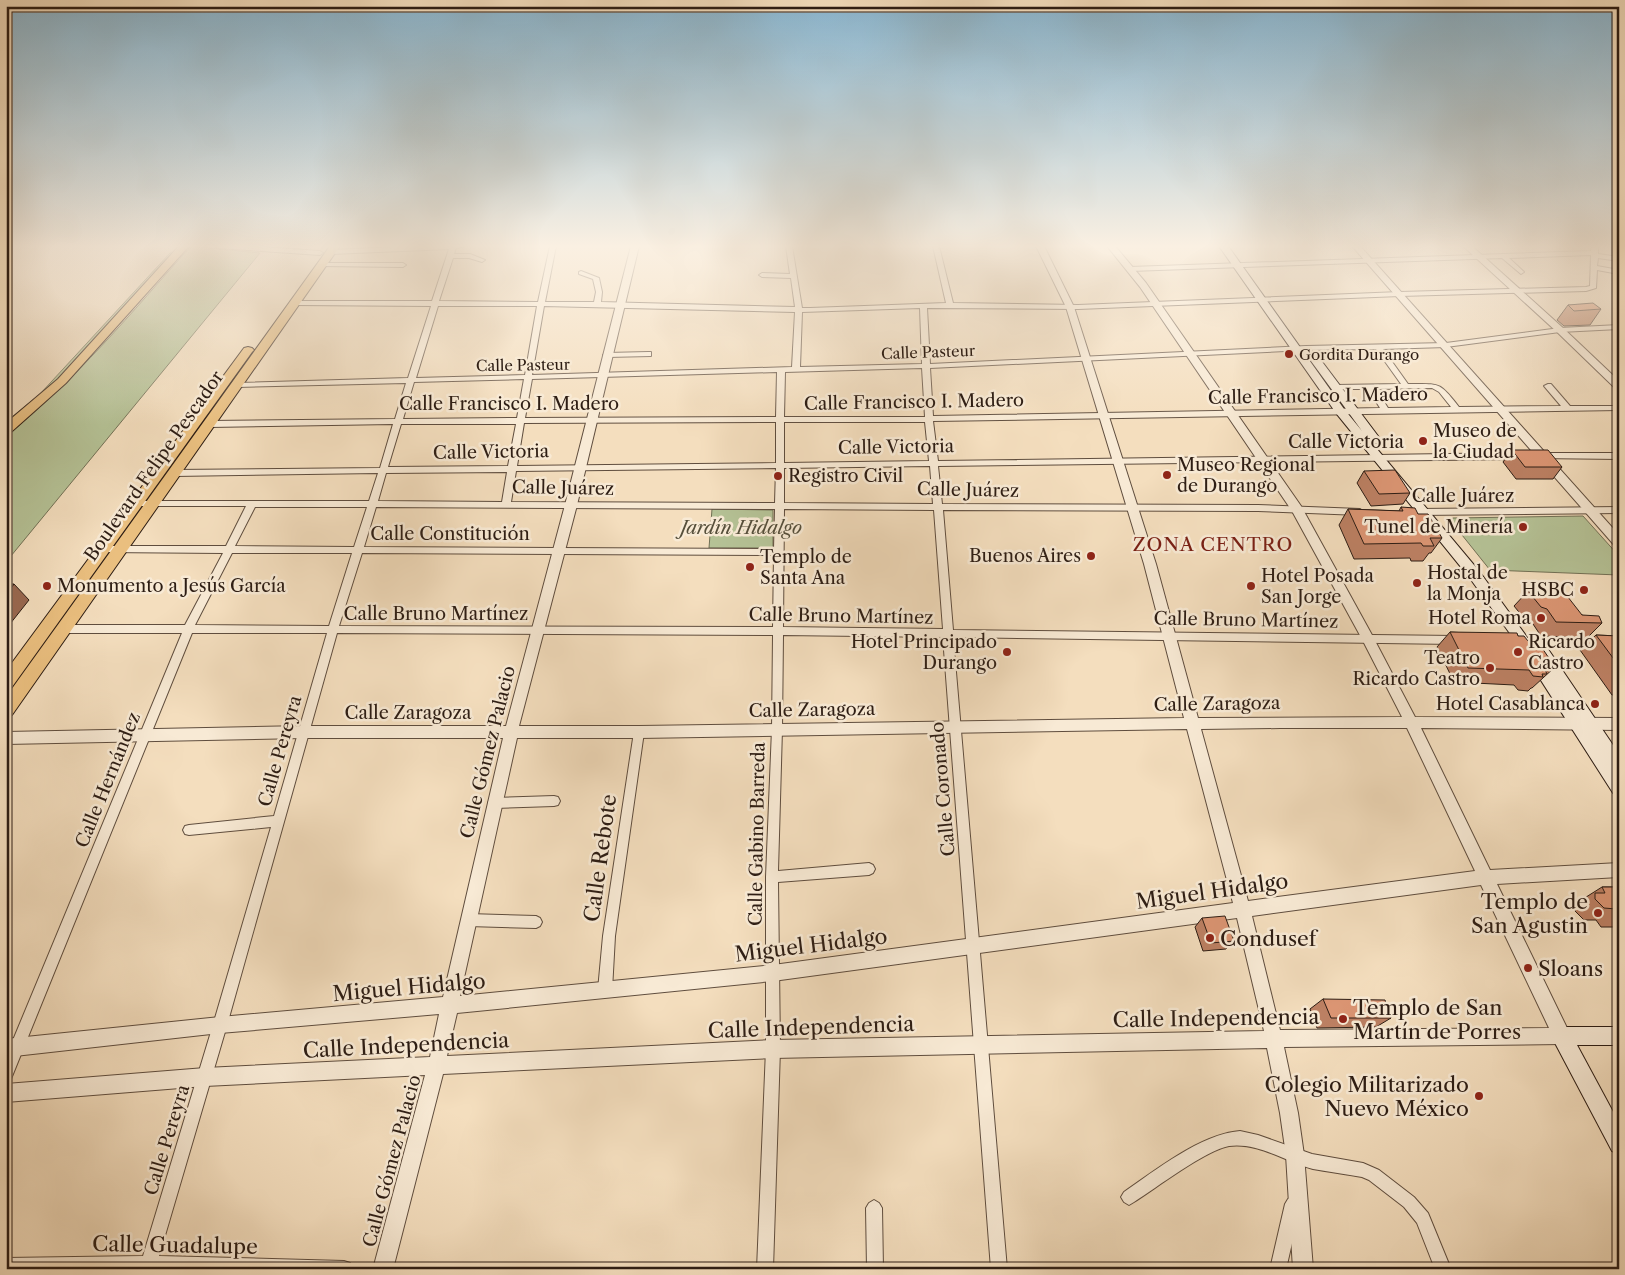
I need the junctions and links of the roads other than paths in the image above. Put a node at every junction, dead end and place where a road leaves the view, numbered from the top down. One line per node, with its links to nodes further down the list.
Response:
1 (119, 306): 51 (main road)
2 (130, 306): 58 (main road)
3 (287, 306): 41 (main road, Boulevard Felipe Pescador)
4 (288, 306): 35 (main road, Boulevard Felipe Pescador)
5 (434, 306): 34 (street, Calle Pereyra)
6 (541, 306): 33 (street)
7 (620, 306): 25 (street, Calle Gómez Palacio)
8 (665, 306): 19 (street)
9 (798, 306): 19 (street)
10 (944, 306): 17 (street)
11 (980, 306): 18 (street)
12 (1113, 306): 18 (street)
13 (1157, 306): 27 (street)
14 (1270, 306): 24 (main road)
15 (1410, 306): 22 (street)
16 (1531, 306): 21 (street)
17 (924, 307): 19 (street); 29 (street, Calle Coronado)
18 (1070, 307): 28 (street)
19 (799, 310): 31 (street)
20 (1619, 327): 21 (street, Calle Pasteur)
21 (1560, 330): 22 (street, Calle Pasteur); 40 (street)
22 (1446, 346): 23 (street, Calle Pasteur); 44 (street)
23 (1378, 347): 24 (street, Calle Pasteur); 36 (street)
24 (1301, 348): 27 (street, Calle Pasteur); 38 (main road); 45 (main road)
25 (607, 354): 26 (street); 32 (street, Calle Gómez Palacio)
26 (648, 354)
27 (1191, 354): 28 (street, Calle Pasteur); 49 (street)
28 (1088, 360): 29 (street, Calle Pasteur); 50 (street)
29 (926, 366): 31 (street, Calle Pasteur); 52 (street, Calle Coronado)
30 (781, 370): 31 (street, Calle Pasteur); 32 (street, Calle Pasteur); 55 (street, Calle Gabino Barreda)
31 (796, 370)
32 (602, 376): 33 (street, Calle Pasteur); 54 (street, Calle Gómez Palacio)
33 (528, 378): 34 (street, Calle Pasteur); 53 (street)
34 (410, 381): 35 (street, Calle Pasteur); 56 (street, Calle Pereyra)
35 (237, 385): 57 (main road, Boulevard Felipe Pescador)
36 (1406, 386): 39 (street); 48 (street)
37 (1548, 386): 43 (street)
38 (1336, 387): 39 (street); 46 (main road)
39 (1371, 387): 47 (street)
40 (1619, 387)
41 (211, 402): 57 (main road); 70 (main road, Boulevard Felipe Pescador)
42 (1619, 408): 43 (street, Calle Francisco I. Madero)
43 (1568, 409): 44 (street, Calle Francisco I. Madero)
44 (1502, 410): 48 (street, Calle Francisco I. Madero); 59 (street)
45 (1340, 411): 46 (street, Calle Francisco I. Madero); 49 (street, Calle Francisco I. Madero); 62 (main road)
46 (1352, 411): 47 (street, Calle Francisco I. Madero); 62 (main road)
47 (1386, 411): 48 (street, Calle Francisco I. Madero)
48 (1458, 411)
49 (1231, 414): 50 (street, Calle Francisco I. Madero); 61 (street)
50 (1104, 416): 52 (street, Calle Francisco I. Madero); 63 (street)
51 (6, 419)
52 (929, 419): 55 (street, Calle Francisco I. Madero); 64 (street, Calle Coronado)
53 (522, 420): 54 (street, Calle Francisco I. Madero); 56 (street, Calle Francisco I. Madero); 67 (street)
54 (592, 420): 55 (street, Calle Francisco I. Madero); 66 (street, Calle Gómez Palacio)
55 (780, 420): 65 (street, Calle Gabino Barreda)
56 (398, 421): 57 (street, Calle Francisco I. Madero); 68 (street, Calle Pereyra)
57 (209, 424): 69 (main road, Boulevard Felipe Pescador)
58 (6, 430)
59 (1542, 456): 60 (street, Calle Victoria); 62 (street, Calle Victoria); 81 (street)
60 (1619, 456)
61 (1262, 458): 62 (street, Calle Victoria); 63 (street, Calle Victoria); 79 (street)
62 (1384, 458): 84 (main road)
63 (1119, 461): 64 (street, Calle Victoria); 78 (street)
64 (933, 462): 65 (street, Calle Victoria); 77 (street, Calle Coronado)
65 (781, 464): 66 (street, Calle Victoria); 76 (street, Calle Gabino Barreda)
66 (580, 467): 67 (street, Calle Victoria); 75 (street, Calle Gómez Palacio)
67 (513, 468): 68 (street, Calle Victoria); 73 (street)
68 (383, 470): 69 (street, Calle Victoria); 74 (street, Calle Pereyra)
69 (174, 473): 71 (main road, Boulevard Felipe Pescador)
70 (137, 503): 71 (street, Calle Juárez); 86 (main road, Boulevard Felipe Pescador)
71 (154, 503): 72 (street, Calle Juárez); 87 (main road, Boulevard Felipe Pescador)
72 (252, 504): 74 (street, Calle Juárez); 88 (street, Calle Hernández)
73 (506, 504): 74 (street, Calle Juárez); 75 (street, Calle Juárez)
74 (372, 505): 89 (street, Calle Pereyra)
75 (571, 505): 76 (street, Calle Juárez); 90 (street, Calle Gómez Palacio)
76 (780, 506): 77 (street, Calle Juárez); 91 (street, Calle Gabino Barreda)
77 (938, 506): 78 (street, Calle Juárez); 98 (street, Calle Coronado)
78 (1133, 509): 79 (street, Calle Juárez); 99 (street)
79 (1297, 509): 82 (street, Calle Juárez); 100 (street)
80 (1619, 510): 81 (street, Calle Juárez)
81 (1590, 511): 84 (street, Calle Juárez); 85 (street)
82 (1368, 512)
83 (1404, 512): 84 (street, Calle Juárez)
84 (1428, 512): 102 (main road)
85 (1619, 543)
86 (103, 549): 87 (street, Calle Constitución); 92 (main road, Boulevard Felipe Pescador)
87 (120, 550): 88 (street, Calle Constitución); 93 (main road, Boulevard Felipe Pescador)
88 (228, 550): 89 (street, Calle Constitución); 94 (street, Calle Hernández)
89 (357, 550): 90 (street, Calle Constitución); 95 (street, Calle Pereyra)
90 (559, 550): 91 (street, Calle Constitución); 96 (street, Calle Gómez Palacio)
91 (780, 552): 97 (street, Calle Gabino Barreda)
92 (58, 611): 93 (main road); 104 (main road, Boulevard Felipe Pescador)
93 (63, 629): 94 (street, Calle Bruno Martínez); 105 (main road, Boulevard Felipe Pescador)
94 (188, 630): 95 (street, Calle Bruno Martínez); 115 (street, Calle Hernández)
95 (333, 630): 96 (street, Calle Bruno Martínez); 112 (street, Calle Pereyra)
96 (537, 630): 97 (street, Calle Bruno Martínez); 113 (street, Calle Gómez Palacio)
97 (779, 631): 98 (street, Calle Bruno Martínez); 111 (street, Calle Gabino Barreda)
98 (948, 633): 99 (street, Calle Bruno Martínez); 110 (street, Calle Coronado)
99 (1168, 636): 100 (street, Calle Bruno Martínez); 107 (street)
100 (1368, 638): 101 (street, Calle Bruno Martínez); 106 (street)
101 (1467, 641)
102 (1525, 642): 103 (street); 108 (main road)
103 (1619, 645)
104 (6, 683)
105 (6, 710)
106 (1411, 722): 107 (street, Calle Zaragoza); 108 (street, Calle Zaragoza); 126 (street)
107 (1191, 724): 110 (street, Calle Zaragoza); 127 (street)
108 (1585, 724): 109 (street, Calle Zaragoza); 117 (main road); 118 (main road)
109 (1619, 724)
110 (956, 726): 111 (street, Calle Zaragoza); 130 (street, Calle Coronado)
111 (777, 729): 114 (street, Calle Zaragoza); 125 (street, Calle Gabino Barreda)
112 (304, 732): 113 (street, Calle Zaragoza); 115 (street, Calle Zaragoza); 121 (street, Calle Pereyra)
113 (511, 732): 114 (street, Calle Zaragoza); 120 (street, Calle Gómez Palacio)
114 (639, 732): 132 (street, Calle Rebote)
115 (145, 735): 116 (street, Calle Zaragoza); 139 (street, Calle Hernández)
116 (6, 738)
117 (1619, 767)
118 (1619, 788)
119 (554, 801): 120 (street)
120 (494, 803): 128 (street, Calle Gómez Palacio)
121 (278, 821): 122 (street); 134 (street, Calle Pereyra)
122 (189, 830)
123 (870, 869): 125 (street)
124 (1619, 870): 126 (street, Miguel Hidalgo)
125 (772, 876): 131 (street, Calle Gabino Barreda)
126 (1484, 877): 127 (street, Miguel Hidalgo); 135 (street)
127 (1242, 908): 130 (street, Miguel Hidalgo); 137 (street)
128 (468, 920): 129 (street); 133 (street, Calle Gómez Palacio)
129 (536, 922)
130 (974, 945): 131 (street, Miguel Hidalgo); 138 (street, Calle Coronado)
131 (773, 972): 132 (street, Miguel Hidalgo); 140 (street, Calle Gabino Barreda)
132 (605, 990): 133 (street, Miguel Hidalgo)
133 (450, 1005): 134 (street, Miguel Hidalgo); 141 (street, Calle Gómez Palacio)
134 (220, 1025): 139 (street, Miguel Hidalgo); 143 (street, Calle Pereyra)
135 (1562, 1036): 136 (main road, Calle Independencia); 137 (street, Calle Independencia); 145 (main road)
136 (1619, 1036)
137 (1274, 1039): 138 (street, Calle Independencia); 146 (street)
138 (980, 1044): 140 (street, Calle Independencia); 156 (street, Calle Coronado)
139 (11, 1048): 142 (street, Calle Hernández)
140 (773, 1049): 141 (street, Calle Independencia); 154 (street, Calle Gabino Barreda)
141 (436, 1067): 143 (street, Calle Independencia); 153 (street, Calle Gómez Palacio)
142 (6, 1074)
143 (205, 1077): 144 (street, Calle Independencia); 151 (street, Calle Pereyra)
144 (6, 1093)
145 (1619, 1144)
146 (1295, 1155): 147 (street); 148 (street); 159 (street)
147 (1297, 1184): 157 (street); 158 (street)
148 (1129, 1197)
149 (874, 1208): 155 (street)
150 (6, 1266): 151 (street, Calle Guadalupe)
151 (147, 1266): 152 (street, Calle Guadalupe)
152 (344, 1269)
153 (383, 1269)
154 (765, 1269)
155 (875, 1269)
156 (999, 1269)
157 (1278, 1269)
158 (1303, 1269)
159 (1442, 1269)

